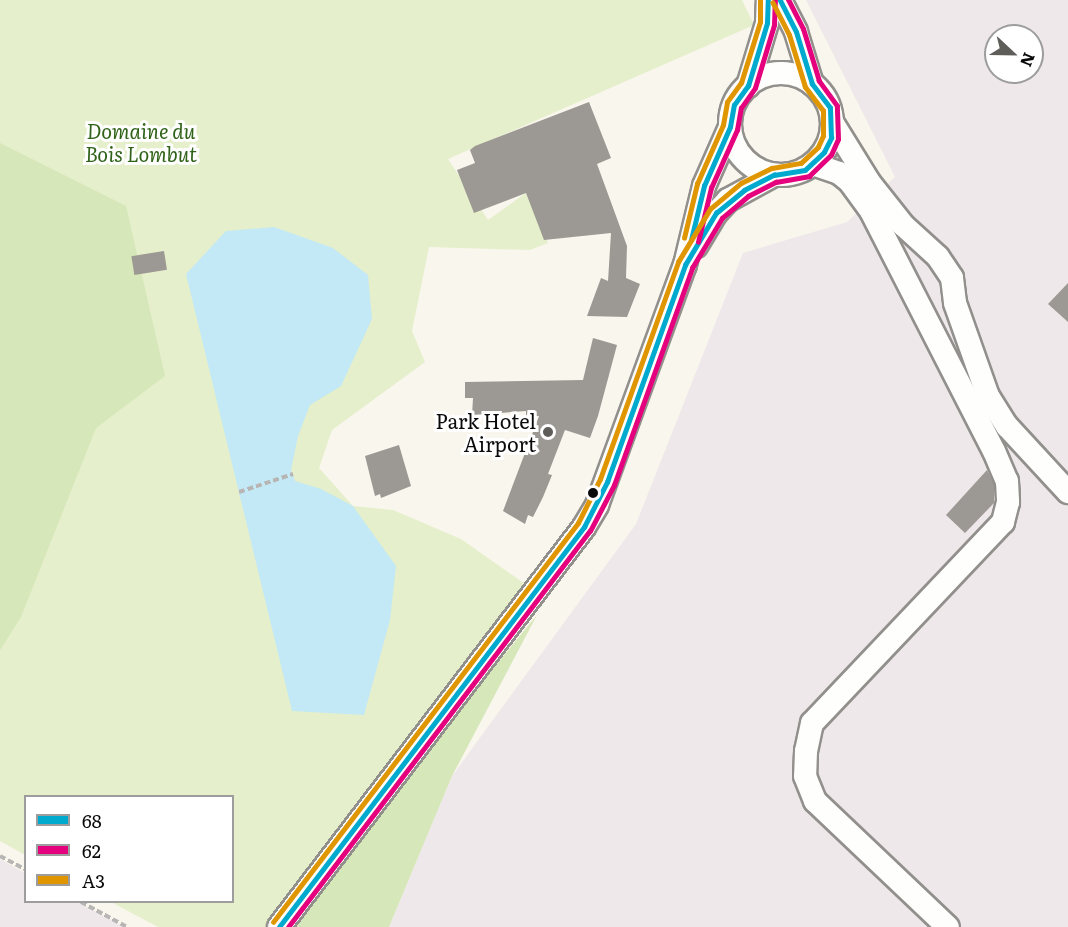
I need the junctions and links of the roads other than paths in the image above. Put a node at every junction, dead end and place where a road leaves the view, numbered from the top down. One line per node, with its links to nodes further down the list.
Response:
1 (768, 0): 4 (street)
2 (780, 0): 3 (street)
3 (812, 84): 4 (street); 5 (street)
4 (748, 86): 6 (street)
5 (832, 122): 7 (street); 10 (street)
6 (730, 127): 8 (street); 9 (street)
7 (813, 164): 8 (street); 12 (street)
8 (774, 175): 9 (street)
9 (685, 265): 11 (street)
10 (1068, 492)
11 (279, 927)
12 (948, 927)

